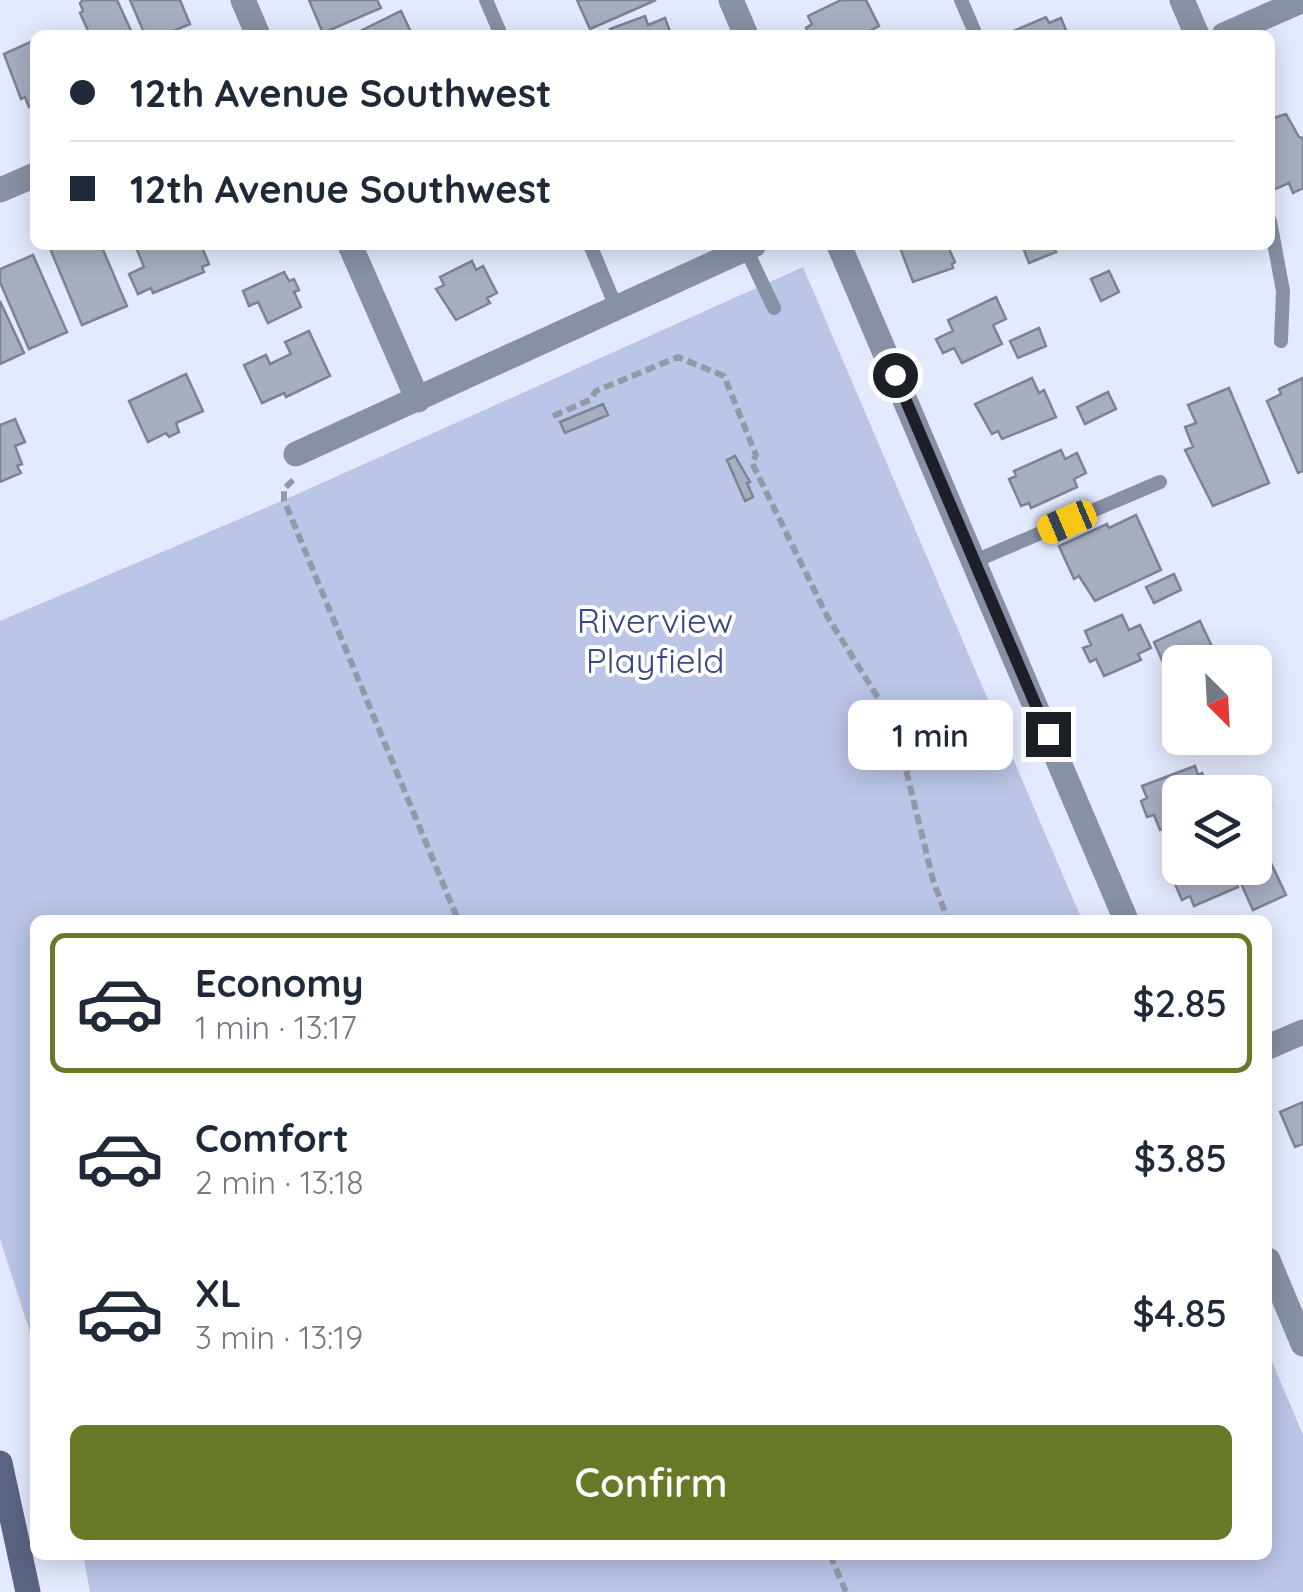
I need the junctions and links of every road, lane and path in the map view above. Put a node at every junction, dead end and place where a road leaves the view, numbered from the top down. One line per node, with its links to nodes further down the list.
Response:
1 (243, 0): 7 (street)
2 (486, 0): 8 (lane)
3 (731, 0): 9 (street)
4 (961, 0): 10 (lane)
5 (1182, 0): 11 (street)
6 (1303, 0): 12 (street)
7 (256, 30)
8 (499, 30)
9 (744, 30)
10 (974, 30)
11 (1195, 30)
12 (1235, 30)
13 (30, 177): 14 (street)
14 (0, 190)
15 (1275, 246): 23 (lane)
16 (352, 250): 24 (street)
17 (592, 250): 22 (lane)
18 (744, 250): 22 (street)
19 (751, 250): 21 (lane)
20 (840, 250): 28 (street)
21 (774, 308)
22 (618, 309): 24 (street)
23 (1281, 341)
24 (418, 400): 26 (street)
25 (554, 416): 30 (path)
26 (296, 454): 31 (path)
27 (1160, 482): 28 (lane)
28 (975, 561): 33 (street)
29 (907, 720): 30 (path)
30 (894, 725): 32 (path)
31 (456, 915)
32 (946, 915)
33 (1124, 915)
34 (1303, 1032): 35 (street)
35 (1272, 1045)
36 (1272, 1270): 37 (street)
37 (1303, 1344)
38 (0, 1463): 40 (main road)
39 (832, 1560): 41 (path)
40 (28, 1592)
41 (846, 1592)

